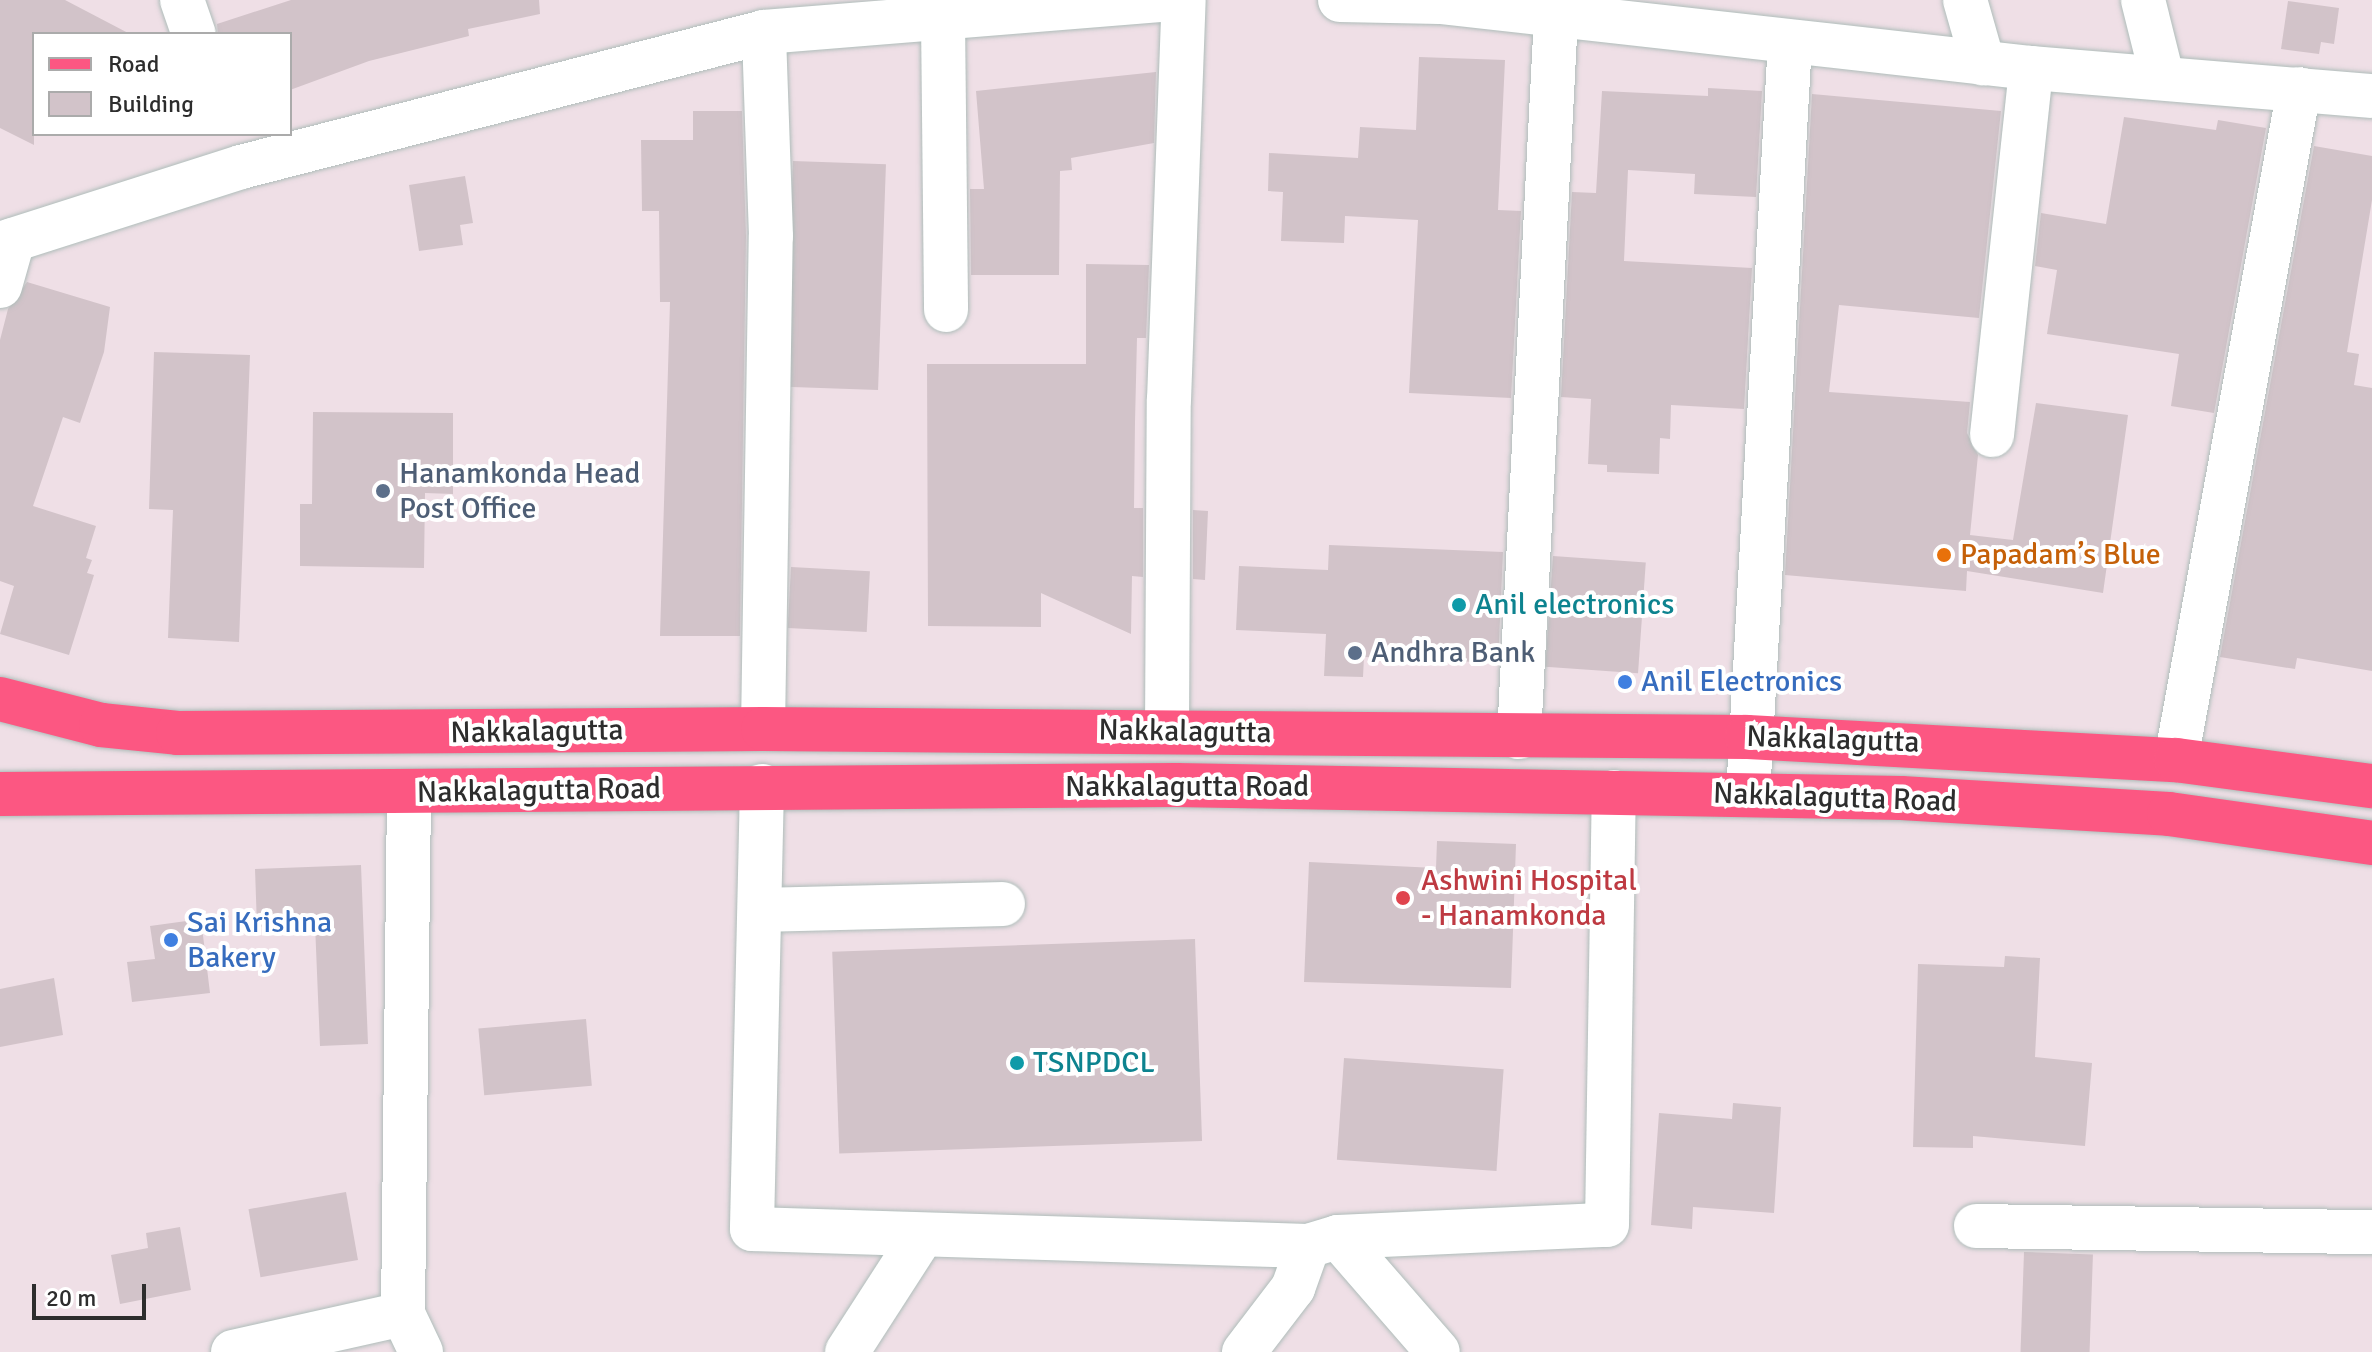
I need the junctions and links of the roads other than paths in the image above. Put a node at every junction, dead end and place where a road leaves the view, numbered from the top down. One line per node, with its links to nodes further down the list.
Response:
1 (182, 0): 11 (street)
2 (1166, 0): 10 (street)
3 (1184, 0): 26 (street)
4 (1340, 0): 7 (street)
5 (1965, 0): 14 (street)
6 (2143, 0): 16 (street)
7 (1440, 1): 9 (street)
8 (1617, 11): 9 (street); 13 (street)
9 (1556, 16): 27 (street)
10 (943, 18): 12 (street); 22 (street)
11 (193, 32)
12 (764, 32): 19 (street); 25 (street)
13 (1790, 42): 14 (street); 28 (street)
14 (1983, 63): 15 (street)
15 (2031, 68): 16 (street); 23 (street)
16 (2162, 76): 17 (street)
17 (2299, 89): 18 (street); 29 (street)
18 (2372, 96)
19 (235, 150): 20 (street)
20 (7, 242): 21 (street)
21 (0, 286)
22 (946, 310)
23 (1992, 435)
24 (0, 699): 25 (main road, Nakkalagutta)
25 (763, 729): 26 (main road, Nakkalagutta)
26 (1167, 732): 27 (main road, Nakkalagutta)
27 (1519, 737): 28 (main road, Nakkalagutta)
28 (1747, 737): 29 (main road, Nakkalagutta); 35 (street)
29 (2176, 760): 31 (main road, Nakkalagutta)
30 (762, 786): 32 (main road, Nakkalagutta Road); 34 (main road, Nakkalagutta Road); 38 (street)
31 (2372, 786)
32 (1614, 792): 35 (main road, Nakkalagutta Road); 42 (street)
33 (0, 794): 34 (main road, Nakkalagutta Road)
34 (409, 795): 43 (street)
35 (1748, 795): 36 (main road, Nakkalagutta Road)
36 (2372, 843)
37 (1003, 904): 38 (street)
38 (760, 910): 41 (street)
39 (1976, 1226): 40 (street)
40 (2372, 1232)
41 (921, 1237): 42 (street); 45 (street)
42 (1323, 1241): 46 (street); 47 (street)
43 (412, 1333): 44 (street)
44 (233, 1352)
45 (847, 1352)
46 (1244, 1352)
47 (1438, 1352)

